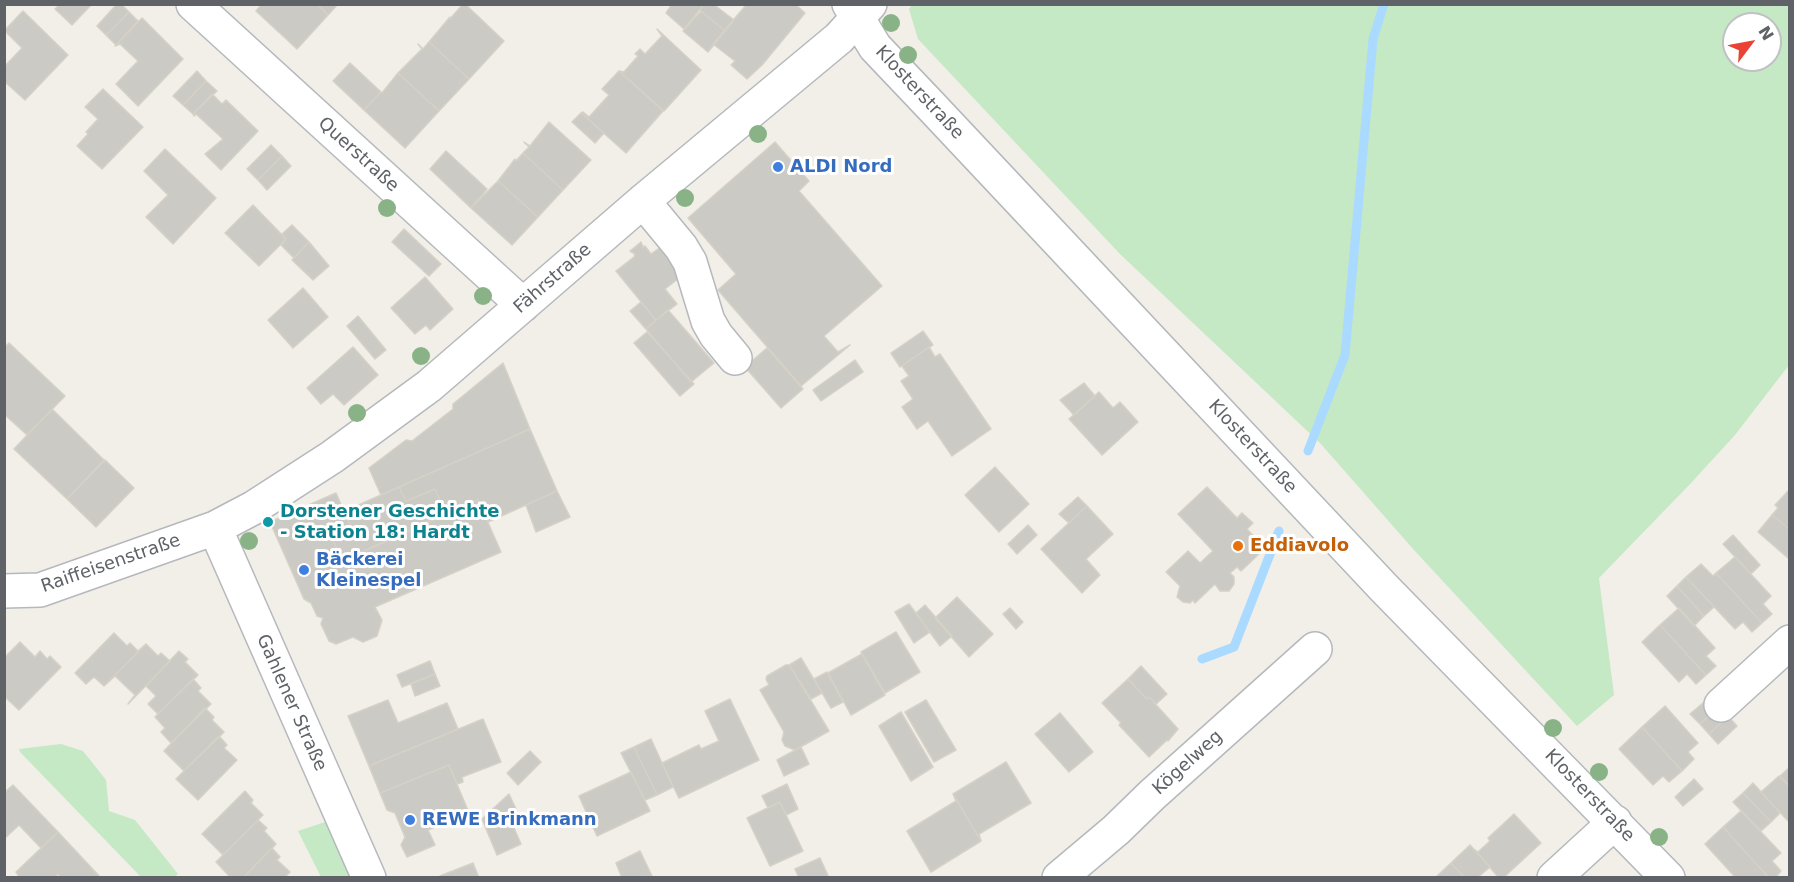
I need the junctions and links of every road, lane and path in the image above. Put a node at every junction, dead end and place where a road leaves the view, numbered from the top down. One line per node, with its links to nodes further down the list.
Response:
1 (193, 4): 4 (street, Querstraße)
2 (859, 9): 3 (street, Fährstraße); 11 (street, Klosterstraße)
3 (643, 201): 4 (street, Fährstraße); 5 (street)
4 (523, 305): 6 (street, Fährstraße)
5 (735, 358)
6 (215, 528): 7 (street, Raiffeisenstraße); 12 (street, Gahlener Straße)
7 (4, 591)
8 (1790, 642): 10 (street)
9 (1315, 649): 13 (street, Kögelweg)
10 (1721, 705)
11 (1615, 822): 14 (street); 15 (street, Klosterstraße)
12 (369, 878)
13 (1059, 878)
14 (1554, 878)
15 (1668, 878)

